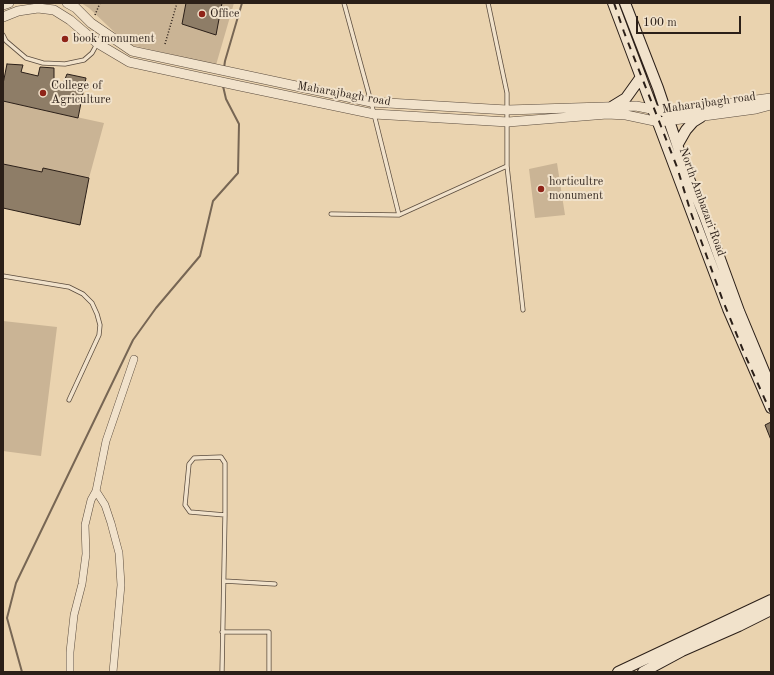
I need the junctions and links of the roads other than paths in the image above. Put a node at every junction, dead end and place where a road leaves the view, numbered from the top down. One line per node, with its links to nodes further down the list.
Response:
1 (9, 3): 7 (street)
2 (66, 3): 9 (street, Maharajbagh road)
3 (344, 3): 14 (lane)
4 (488, 3): 17 (lane)
5 (613, 3): 12 (main road, North Ambazari Road)
6 (625, 3): 21 (main road, North Ambazari Road)
7 (3, 5)
8 (3, 17): 11 (street, Maharajbagh road)
9 (104, 31): 11 (lane); 14 (street, Maharajbagh road)
10 (3, 35): 11 (lane)
11 (97, 43): 19 (street, Maharajbagh road)
12 (641, 77): 16 (main road); 18 (main road, North Ambazari Road)
13 (771, 98): 21 (street, Maharajbagh road)
14 (371, 102): 17 (street, Maharajbagh road); 19 (lane)
15 (771, 105): 20 (street, Maharajbagh road)
16 (613, 106): 17 (street, Maharajbagh road); 18 (street, Maharajbagh road)
17 (507, 110): 22 (lane)
18 (653, 110): 21 (main road, North Ambazari Road)
19 (374, 114): 22 (street, Maharajbagh road); 26 (lane)
20 (701, 117): 21 (street, Maharajbagh road); 23 (main road)
21 (665, 119): 22 (street, Maharajbagh road); 23 (main road, North Ambazari Road); 32 (main road, North Ambazari Road)
22 (508, 122): 24 (lane)
23 (678, 144): 30 (main road, North Ambazari Road)
24 (507, 166): 26 (lane); 28 (lane)
25 (331, 214): 26 (lane)
26 (399, 215)
27 (3, 276): 31 (lane)
28 (524, 310)
29 (134, 359): 33 (street)
30 (771, 388)
31 (69, 400)
32 (771, 408)
33 (96, 491): 40 (street); 41 (street)
34 (225, 514): 34 (lane); 35 (lane)
35 (224, 581): 36 (lane); 39 (lane)
36 (275, 584)
37 (771, 600): 44 (main road)
38 (771, 610): 45 (main road)
39 (222, 632): 42 (lane); 43 (lane)
40 (70, 672)
41 (113, 672)
42 (222, 672)
43 (269, 672)
44 (618, 672)
45 (643, 672)

